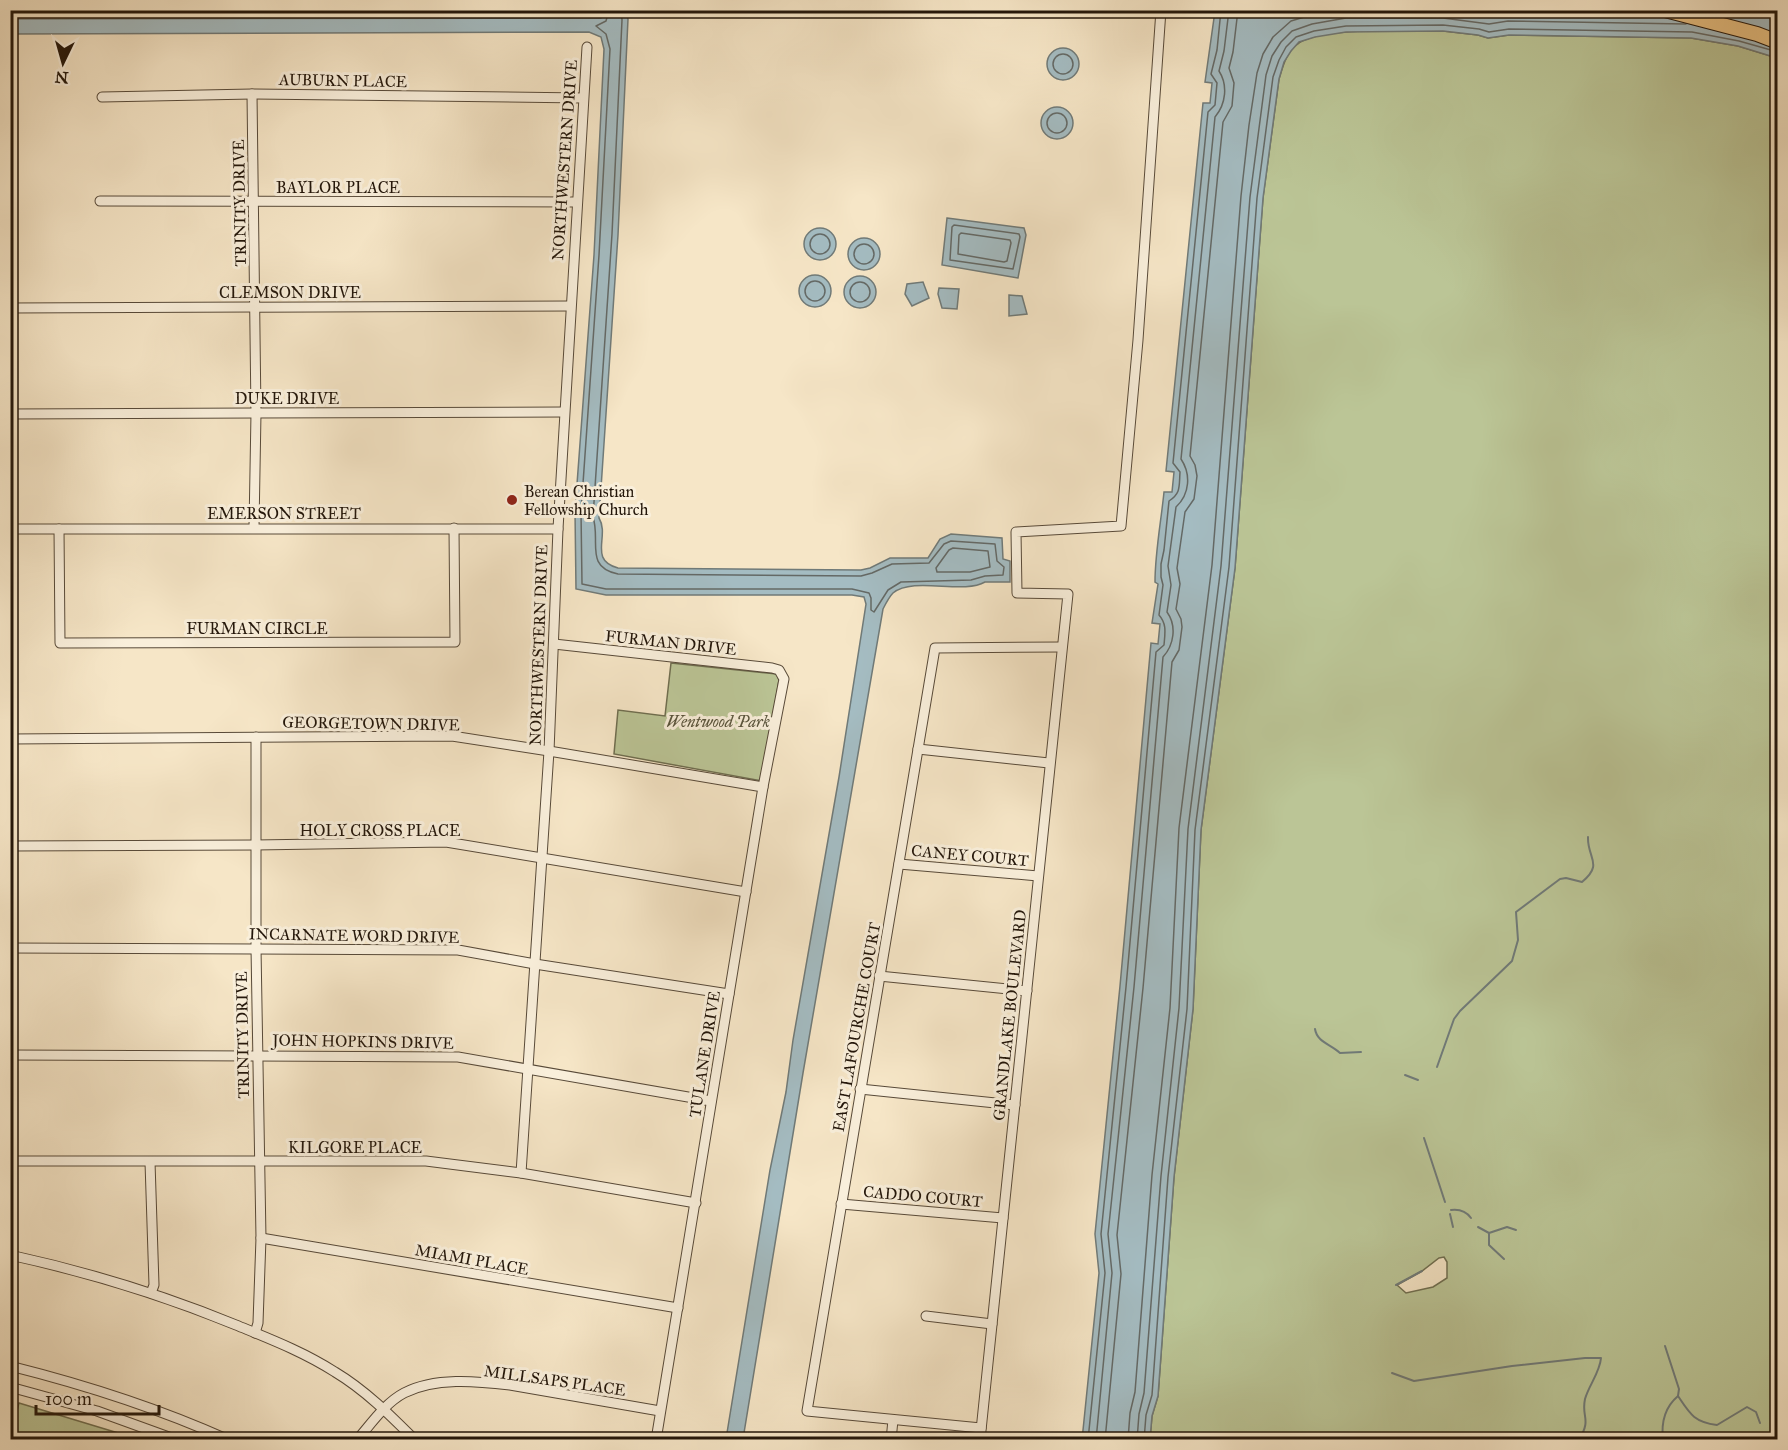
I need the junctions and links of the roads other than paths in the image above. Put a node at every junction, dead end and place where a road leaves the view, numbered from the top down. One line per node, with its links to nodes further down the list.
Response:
1 (1161, 10): 23 (street, GRANDLAKE BOULEVARD)
2 (1665, 10): 3 (highway)
3 (1778, 42)
4 (587, 47): 7 (street, NORTHWESTERN DRIVE)
5 (252, 94): 6 (street, AUBURN PLACE); 7 (street, AUBURN PLACE); 9 (street, TRINITY DRIVE)
6 (102, 97)
7 (583, 98): 10 (street, NORTHWESTERN DRIVE)
8 (100, 201): 9 (street, BAYLOR PLACE)
9 (253, 202): 10 (street, BAYLOR PLACE); 13 (street, TRINITY DRIVE)
10 (576, 202): 11 (street, NORTHWESTERN DRIVE)
11 (570, 306): 13 (street, CLEMSON DRIVE); 14 (street, NORTHWESTERN DRIVE)
12 (10, 308): 13 (street, CLEMSON DRIVE)
13 (255, 308): 15 (street, TRINITY DRIVE)
14 (564, 412): 15 (street, DUKE DRIVE); 21 (street, NORTHWESTERN DRIVE)
15 (256, 413): 16 (street, DUKE DRIVE); 17 (street, TRINITY DRIVE)
16 (10, 414)
17 (254, 527): 18 (street, EMERSON STREET); 20 (street, EMERSON STREET)
18 (454, 528): 20 (street, FURMAN CIRCLE); 21 (street, EMERSON STREET)
19 (10, 529): 20 (street, EMERSON STREET)
20 (59, 529)
21 (558, 529): 22 (street, NORTHWESTERN DRIVE)
22 (554, 644): 24 (street, FURMAN DRIVE); 28 (street, NORTHWESTERN DRIVE)
23 (1061, 647): 27 (street, EAST LAFOURCHE COURT); 29 (street, GRANDLAKE BOULEVARD)
24 (782, 674): 30 (street, TULANE DRIVE)
25 (256, 737): 26 (street, GEORGETOWN DRIVE); 28 (street, GEORGETOWN DRIVE); 31 (street, TRINITY DRIVE)
26 (10, 739)
27 (918, 750): 29 (street); 34 (street, EAST LAFOURCHE COURT)
28 (549, 751): 30 (street, GEORGETOWN DRIVE); 33 (street, NORTHWESTERN DRIVE)
29 (1049, 763): 35 (street, GRANDLAKE BOULEVARD)
30 (763, 787): 36 (street, TULANE DRIVE)
31 (255, 845): 32 (street, HOLY CROSS PLACE); 33 (street, HOLY CROSS PLACE); 38 (street, TRINITY DRIVE)
32 (10, 846)
33 (542, 857): 36 (street, HOLY CROSS PLACE); 39 (street, NORTHWESTERN DRIVE)
34 (899, 864): 35 (street, CANEY COURT); 40 (street, EAST LAFOURCHE COURT)
35 (1038, 876): 41 (street, GRANDLAKE BOULEVARD)
36 (746, 892): 42 (street, TULANE DRIVE)
37 (10, 948): 38 (street, INCARNATE WORD DRIVE)
38 (256, 948): 39 (street, INCARNATE WORD DRIVE); 44 (street, TRINITY DRIVE)
39 (535, 964): 42 (street, INCARNATE WORD DRIVE); 45 (street, NORTHWESTERN DRIVE)
40 (879, 976): 41 (street); 46 (street, EAST LAFOURCHE COURT)
41 (1027, 991): 48 (street, GRANDLAKE BOULEVARD)
42 (729, 994): 47 (street, TULANE DRIVE)
43 (10, 1055): 44 (street, JOHN HOPKINS DRIVE)
44 (258, 1055): 45 (street, JOHN HOPKINS DRIVE); 51 (street, TRINITY DRIVE)
45 (527, 1068): 47 (street, JOHN HOPKINS DRIVE); 52 (street, NORTHWESTERN DRIVE)
46 (860, 1089): 48 (street); 54 (street, EAST LAFOURCHE COURT)
47 (711, 1101): 53 (street, TULANE DRIVE)
48 (1015, 1105): 55 (street, GRANDLAKE BOULEVARD)
49 (10, 1161): 50 (street, KILGORE PLACE)
50 (150, 1162): 51 (street, KILGORE PLACE); 58 (street)
51 (259, 1162): 52 (street, KILGORE PLACE); 56 (street, TRINITY DRIVE)
52 (520, 1173): 53 (street, KILGORE PLACE)
53 (696, 1203): 59 (street, TULANE DRIVE)
54 (841, 1203): 55 (street, CADDO COURT); 67 (street, EAST LAFOURCHE COURT)
55 (1003, 1218): 61 (street, GRANDLAKE BOULEVARD)
56 (261, 1238): 59 (street, MIAMI PLACE); 62 (street, TRINITY DRIVE)
57 (10, 1255): 58 (street)
58 (151, 1293): 62 (street)
59 (678, 1308): 66 (street, TULANE DRIVE)
60 (926, 1316): 61 (street)
61 (992, 1324): 68 (street, GRANDLAKE BOULEVARD)
62 (255, 1332): 65 (street)
63 (10, 1366): 70 (street)
64 (10, 1387): 69 (street)
65 (384, 1409): 66 (street, MILLSAPS PLACE); 71 (street, MILLSAPS PLACE); 72 (street)
66 (660, 1411): 73 (street, TULANE DRIVE)
67 (893, 1420): 68 (street); 74 (street)
68 (981, 1428): 75 (street, GRANDLAKE BOULEVARD)
69 (177, 1440)
70 (229, 1440)
71 (357, 1440)
72 (414, 1440)
73 (656, 1440)
74 (891, 1440)
75 (980, 1440)

